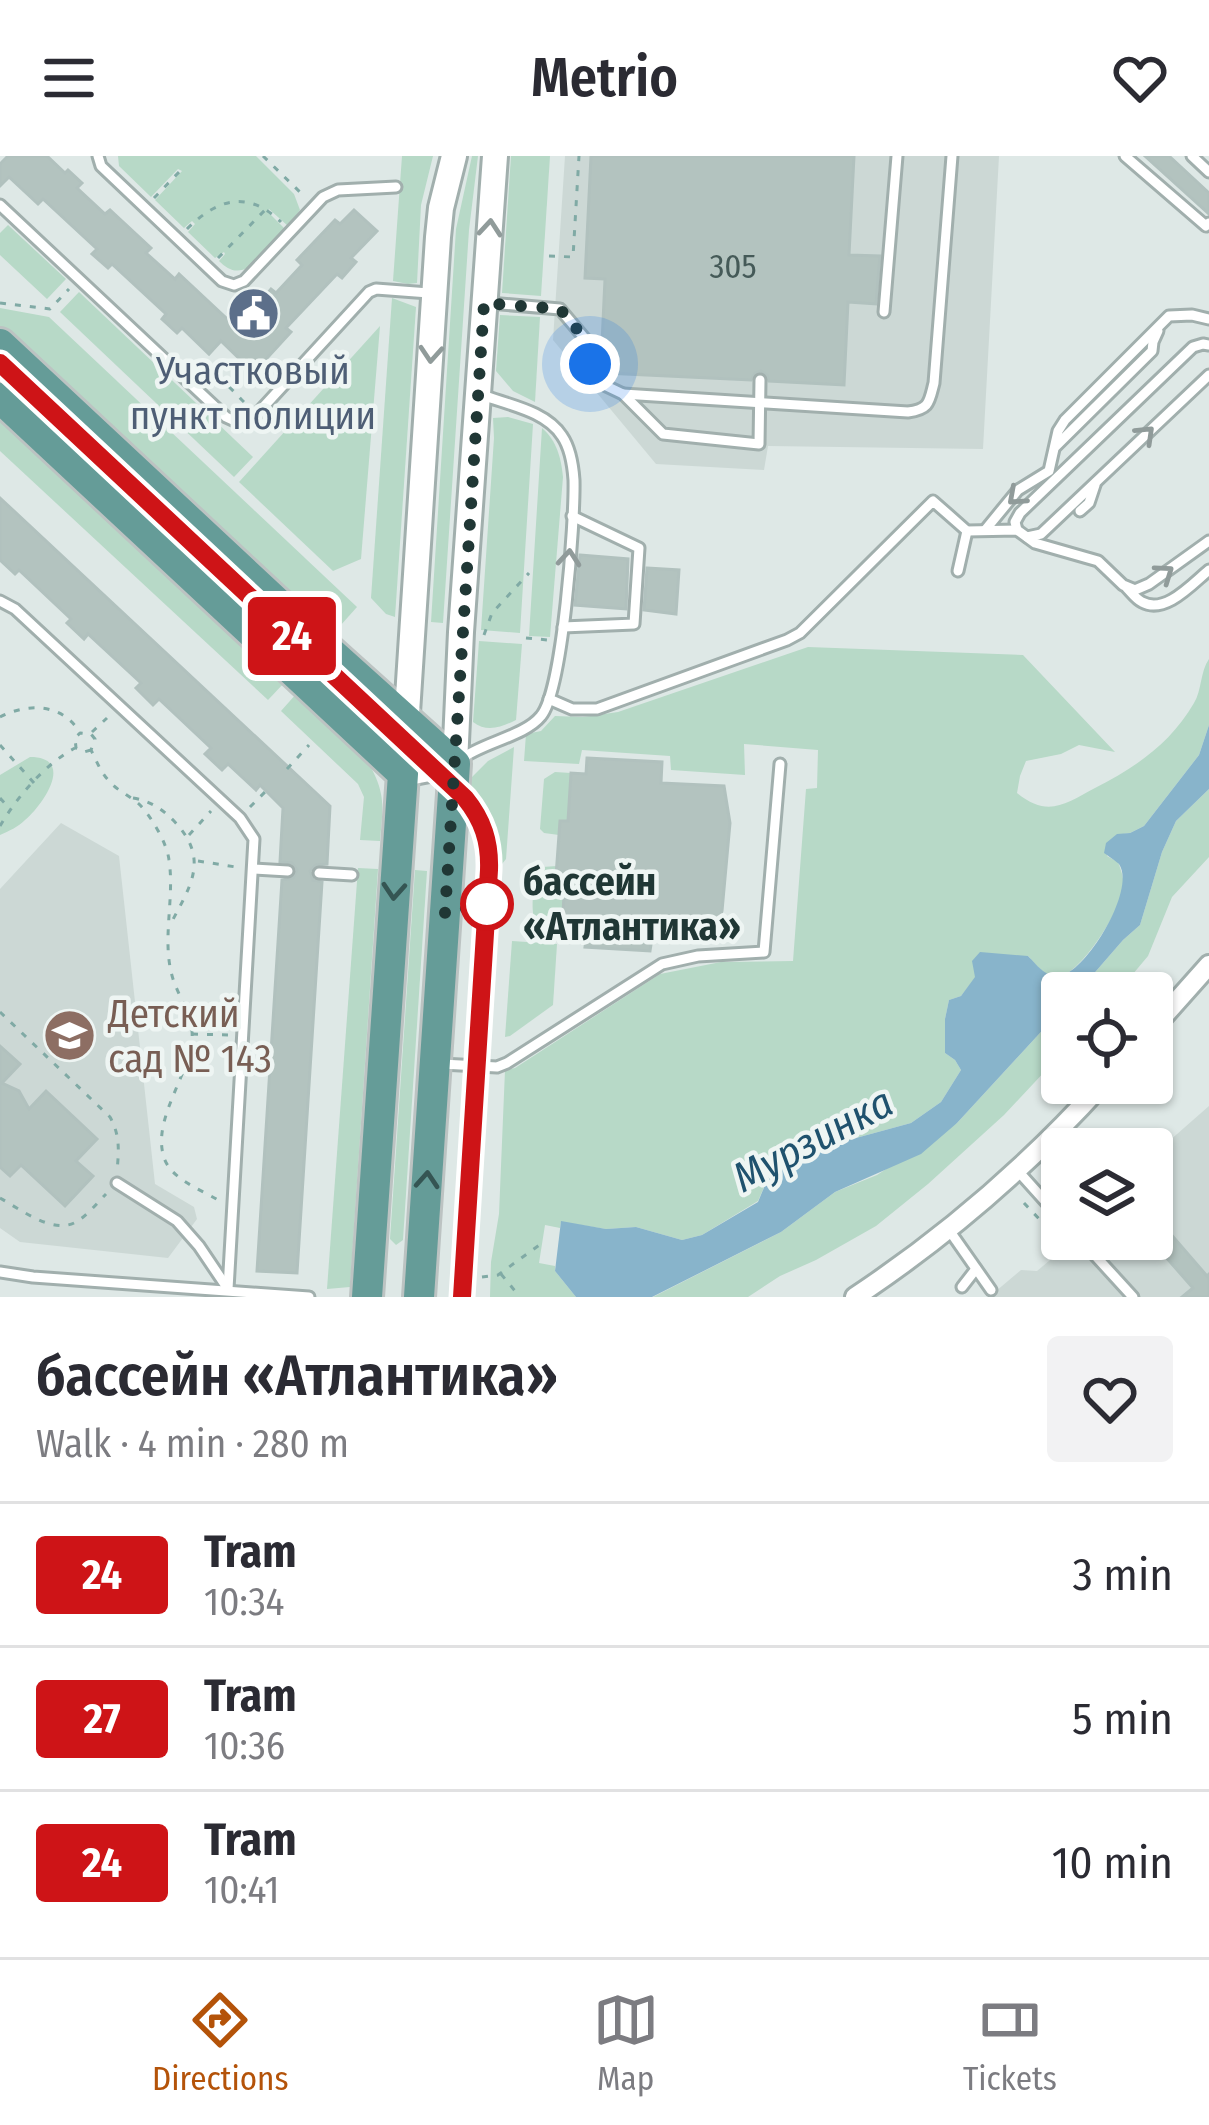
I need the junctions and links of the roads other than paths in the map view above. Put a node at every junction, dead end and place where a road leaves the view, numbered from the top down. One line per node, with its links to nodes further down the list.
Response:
1 (98, 156): 9 (lane)
2 (454, 156): 12 (street)
3 (495, 156): 13 (street, one-way to 3)
4 (897, 156): 14 (lane)
5 (952, 156): 24 (lane)
6 (1126, 156): 11 (lane)
7 (1192, 156): 8 (lane)
8 (1209, 172)
9 (396, 187)
10 (0, 205): 12 (lane)
11 (1209, 223)
12 (435, 293): 39 (street, one-way to 39)
13 (484, 303): 16 (lane); 22 (street)
14 (884, 312)
15 (1209, 319): 28 (lane, one-way to 28)
16 (586, 340): 17 (lane); 23 (lane)
17 (602, 341)
18 (1209, 345): 29 (lane)
19 (7, 368): 39 (main road); 42 (main road)
20 (1209, 375): 25 (lane, one-way to 20)
21 (760, 380): 24 (lane)
22 (477, 393): 27 (lane); 40 (street)
23 (623, 394): 24 (lane); 24 (lane)
24 (760, 402)
25 (1096, 482): 26 (lane); 31 (lane)
26 (1080, 511)
27 (572, 516): 37 (lane, one-way to 27); 37 (lane)
28 (986, 529): 29 (lane); 30 (lane)
29 (1017, 530): 31 (lane)
30 (967, 531): 34 (lane); 38 (lane)
31 (1027, 537): 35 (lane)
32 (1209, 541): 35 (lane, one-way to 32)
33 (1209, 570): 35 (lane)
34 (958, 571)
35 (1123, 585)
36 (0, 601): 43 (lane)
37 (563, 627): 38 (lane)
38 (549, 699): 40 (lane)
39 (406, 721): 40 (main road); 42 (street)
40 (455, 764): 42 (street); 49 (main road)
41 (780, 764): 49 (lane)
42 (403, 774): 55 (main road, one-way to 55)
43 (253, 869): 44 (lane); 61 (lane)
44 (288, 871)
45 (319, 873): 46 (lane)
46 (352, 875)
47 (1209, 965): 48 (street)
48 (1173, 1005)
49 (435, 1064): 56 (main road, one-way to 49)
50 (1083, 1104): 51 (street)
51 (1018, 1171): 53 (lane); 54 (street)
52 (116, 1184): 61 (lane)
53 (1041, 1194)
54 (949, 1230): 58 (lane); 67 (street)
55 (370, 1252): 56 (main road); 65 (main road)
56 (422, 1255): 66 (main road)
57 (1099, 1260): 68 (lane)
58 (976, 1269): 60 (lane); 62 (lane)
59 (0, 1272): 61 (lane)
60 (962, 1287)
61 (228, 1289): 63 (lane)
62 (991, 1291)
63 (298, 1297): 64 (lane)
64 (309, 1297)
65 (367, 1297)
66 (419, 1297)
67 (855, 1297)
68 (1133, 1297)

